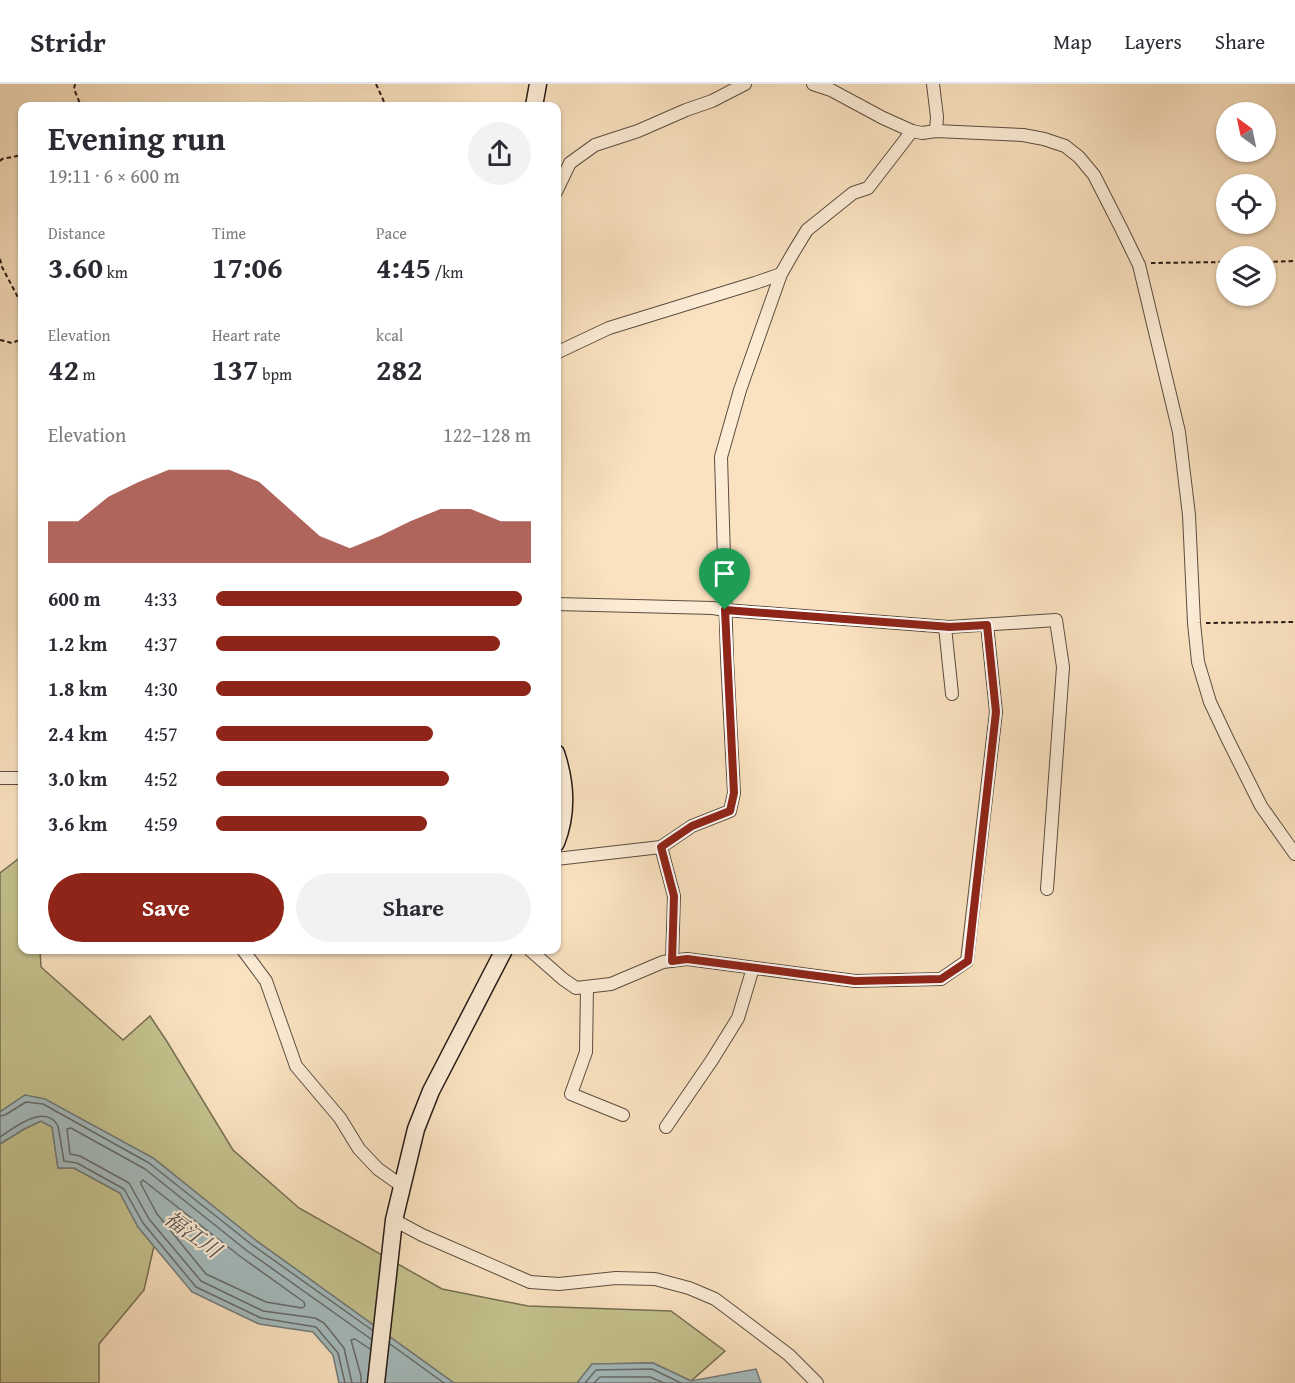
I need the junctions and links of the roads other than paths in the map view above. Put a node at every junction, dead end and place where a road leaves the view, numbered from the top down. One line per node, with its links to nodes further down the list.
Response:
1 (538, 84): 5 (street)
2 (745, 84): 8 (street)
3 (813, 84): 6 (street)
4 (933, 84): 7 (street)
5 (535, 102)
6 (912, 131): 7 (street); 9 (street)
7 (936, 131): 21 (street)
8 (561, 182)
9 (781, 274): 10 (street); 12 (street)
10 (561, 351)
11 (561, 604): 12 (street)
12 (725, 610): 14 (street); 20 (street)
13 (987, 625): 14 (street); 23 (street); 28 (street)
14 (945, 627): 15 (street)
15 (952, 694)
16 (561, 768): 19 (street)
17 (0, 778): 18 (street)
18 (18, 778)
19 (561, 823)
20 (661, 847): 22 (street); 27 (street)
21 (1295, 854)
22 (561, 858)
23 (1047, 889)
24 (246, 954): 32 (street)
25 (502, 954): 32 (street)
26 (535, 954): 29 (street)
27 (672, 961): 28 (street); 29 (street)
28 (753, 968): 31 (street)
29 (587, 987): 30 (street)
30 (623, 1116)
31 (666, 1127)
32 (402, 1186): 33 (street)
33 (394, 1220): 34 (street); 35 (street)
34 (376, 1383)
35 (817, 1383)

